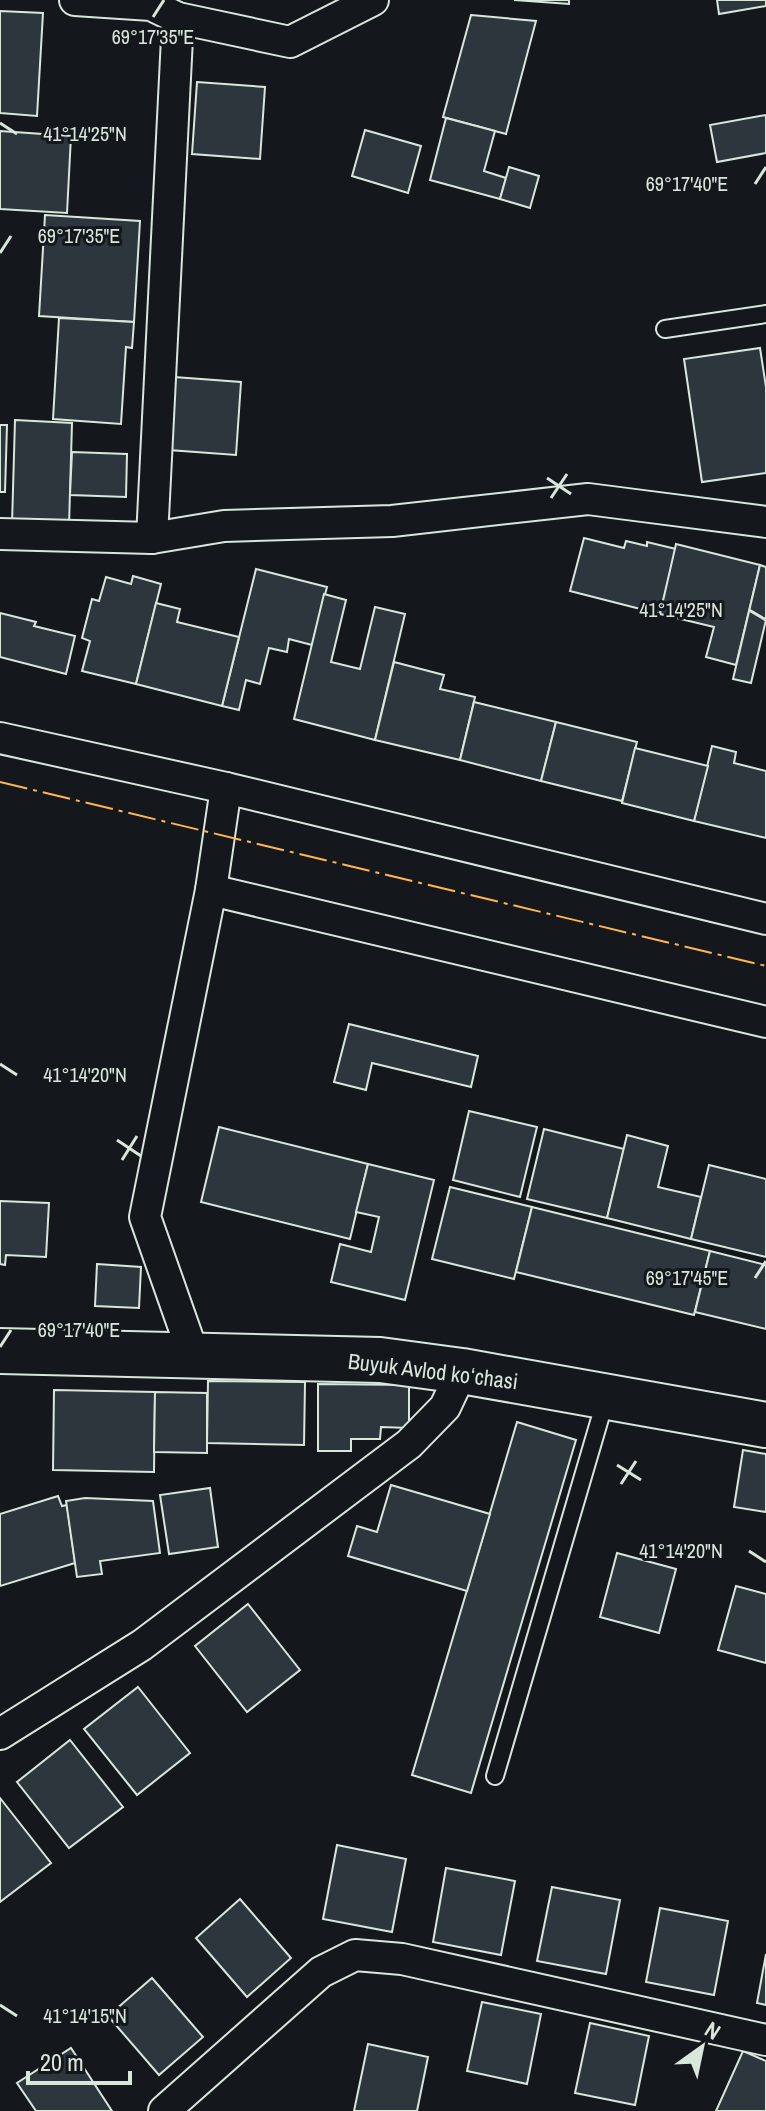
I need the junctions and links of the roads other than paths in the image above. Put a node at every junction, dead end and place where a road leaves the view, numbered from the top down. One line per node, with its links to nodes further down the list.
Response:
1 (75, 0): 3 (street)
2 (373, 0): 3 (street)
3 (178, 18): 8 (street)
4 (766, 314): 5 (lane)
5 (665, 329)
6 (766, 522): 8 (street)
7 (0, 534): 8 (street)
8 (152, 538)
9 (0, 738): 10 (street)
10 (226, 788): 11 (street); 12 (street)
11 (211, 890): 13 (street); 15 (street)
12 (766, 919)
13 (766, 1022)
14 (0, 1351): 15 (street, Buyuk Avlod koʻchasi)
15 (194, 1356): 16 (street, Buyuk Avlod koʻchasi)
16 (462, 1371): 17 (street, Buyuk Avlod koʻchasi); 19 (street)
17 (607, 1397): 18 (street, Buyuk Avlod koʻchasi); 20 (lane)
18 (766, 1425)
19 (0, 1734)
20 (495, 1776)
21 (766, 2040): 22 (street)
22 (164, 2111)

